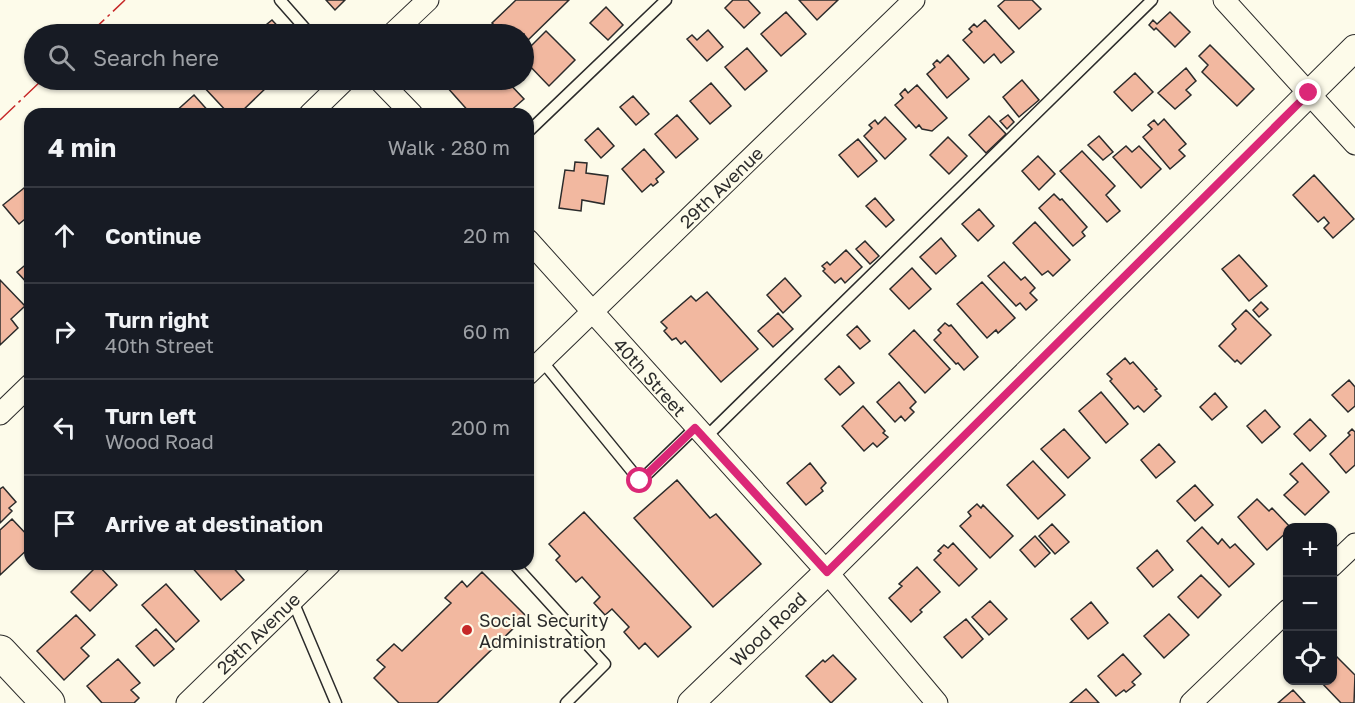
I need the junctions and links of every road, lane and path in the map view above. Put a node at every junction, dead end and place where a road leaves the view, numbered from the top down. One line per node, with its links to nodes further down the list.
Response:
1 (280, 0): 7 (lane)
2 (428, 0): 8 (street)
3 (666, 0): 15 (lane)
4 (914, 0): 18 (street, 29th Avenue)
5 (1152, 0): 22 (lane)
6 (1224, 0): 12 (street)
7 (301, 24)
8 (403, 24)
9 (1355, 48): 12 (street, Wood Road)
10 (335, 90): 13 (street)
11 (389, 90): 14 (street)
12 (1309, 93): 16 (street); 27 (street, Wood Road)
13 (316, 108)
14 (406, 108)
15 (534, 126)
16 (1355, 144)
17 (534, 247): 18 (street, 40th Street)
18 (593, 312): 19 (street, 29th Avenue); 22 (street, 40th Street)
19 (535, 368): 22 (lane)
20 (24, 391): 21 (street)
21 (0, 414)
22 (700, 433): 27 (street, 40th Street)
23 (1355, 544): 24 (street)
24 (1337, 561)
25 (323, 570): 28 (street, 29th Avenue)
26 (519, 570): 34 (lane)
27 (827, 572): 35 (street, Wood Road); 36 (street, 40th Street)
28 (292, 599): 32 (street, 29th Avenue); 33 (lane)
29 (1283, 614): 37 (street)
30 (0, 652): 31 (main road)
31 (48, 703)
32 (187, 703)
33 (336, 703)
34 (566, 703)
35 (692, 703)
36 (937, 703)
37 (1191, 703)

